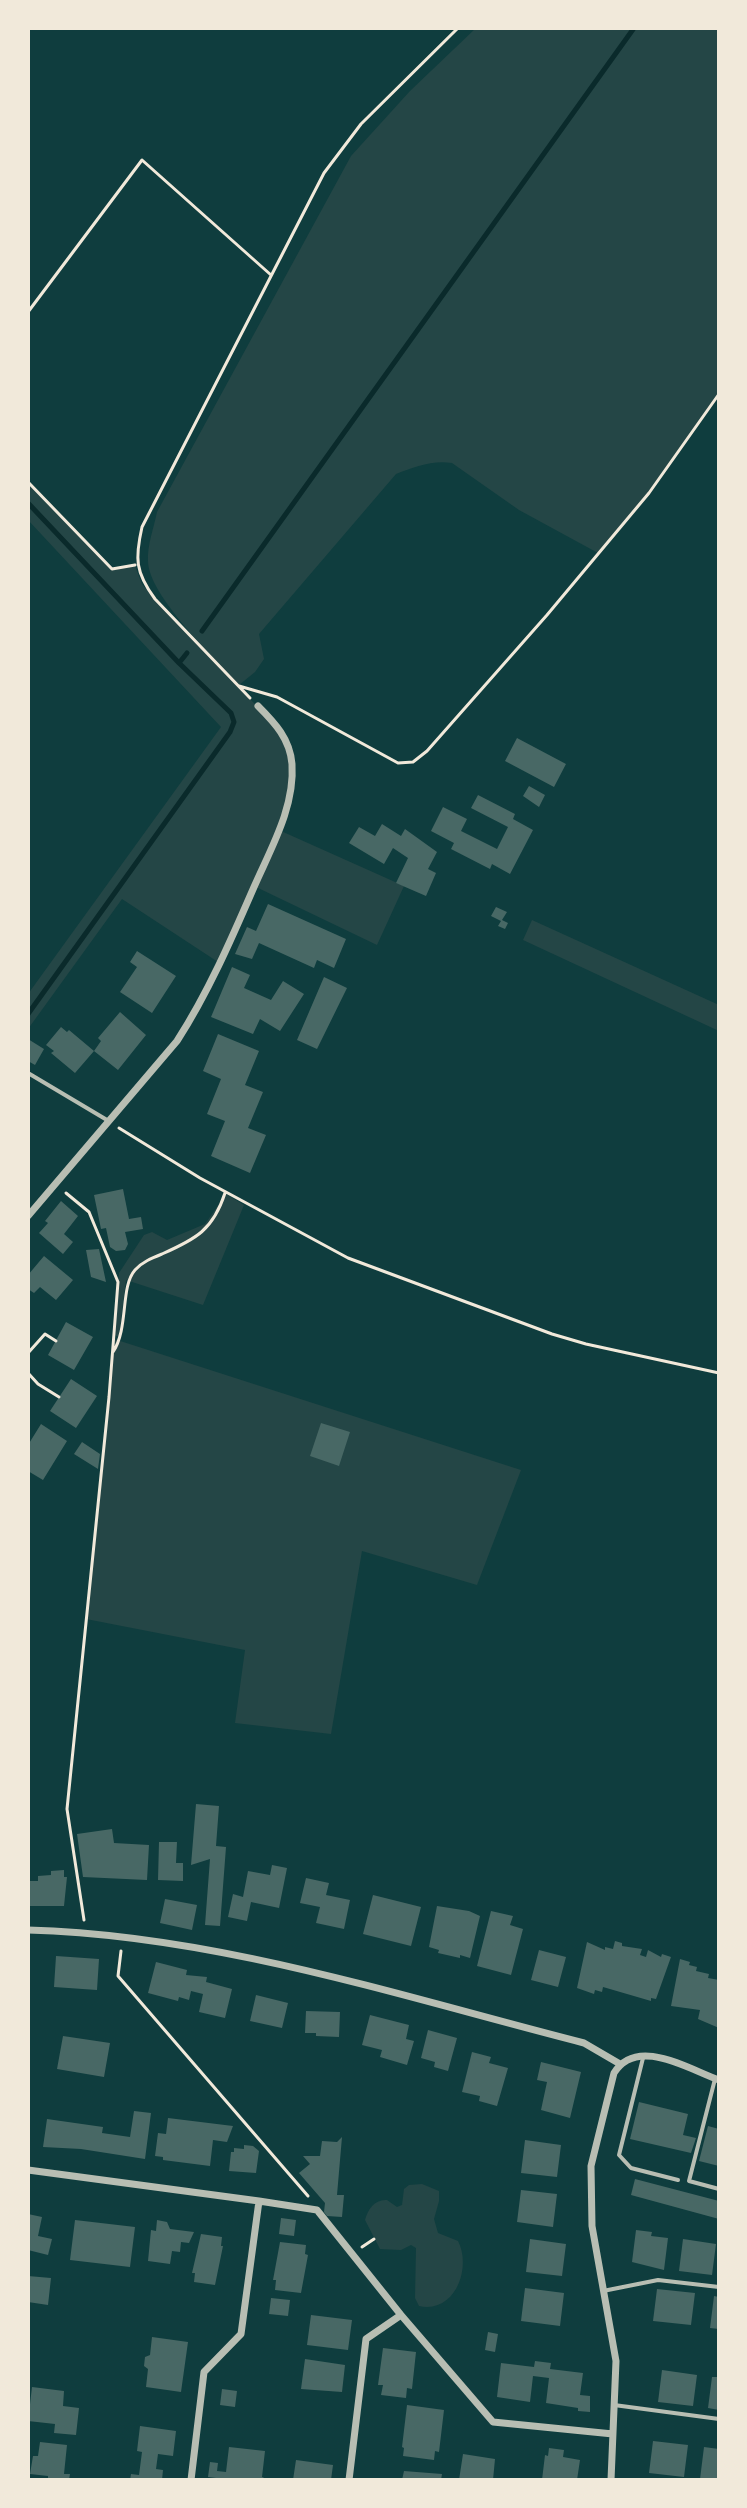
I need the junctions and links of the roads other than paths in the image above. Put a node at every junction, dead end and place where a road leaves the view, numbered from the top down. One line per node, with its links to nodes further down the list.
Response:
1 (258, 706): 3 (street)
2 (28, 1073): 3 (lane)
3 (109, 1121): 4 (street)
4 (28, 1216)
5 (28, 1930): 7 (street)
6 (644, 2055): 7 (street); 8 (street); 10 (lane)
7 (620, 2064): 14 (street)
8 (717, 2079): 11 (lane)
9 (28, 2170): 12 (street)
10 (678, 2180)
11 (719, 2189)
12 (259, 2201): 15 (street); 19 (street)
13 (719, 2287): 14 (lane)
14 (603, 2291): 16 (street)
15 (401, 2315): 18 (street); 20 (street)
16 (614, 2405): 17 (lane); 18 (street)
17 (719, 2419)
18 (613, 2434): 21 (street)
19 (192, 2477)
20 (349, 2480)
21 (611, 2480)

